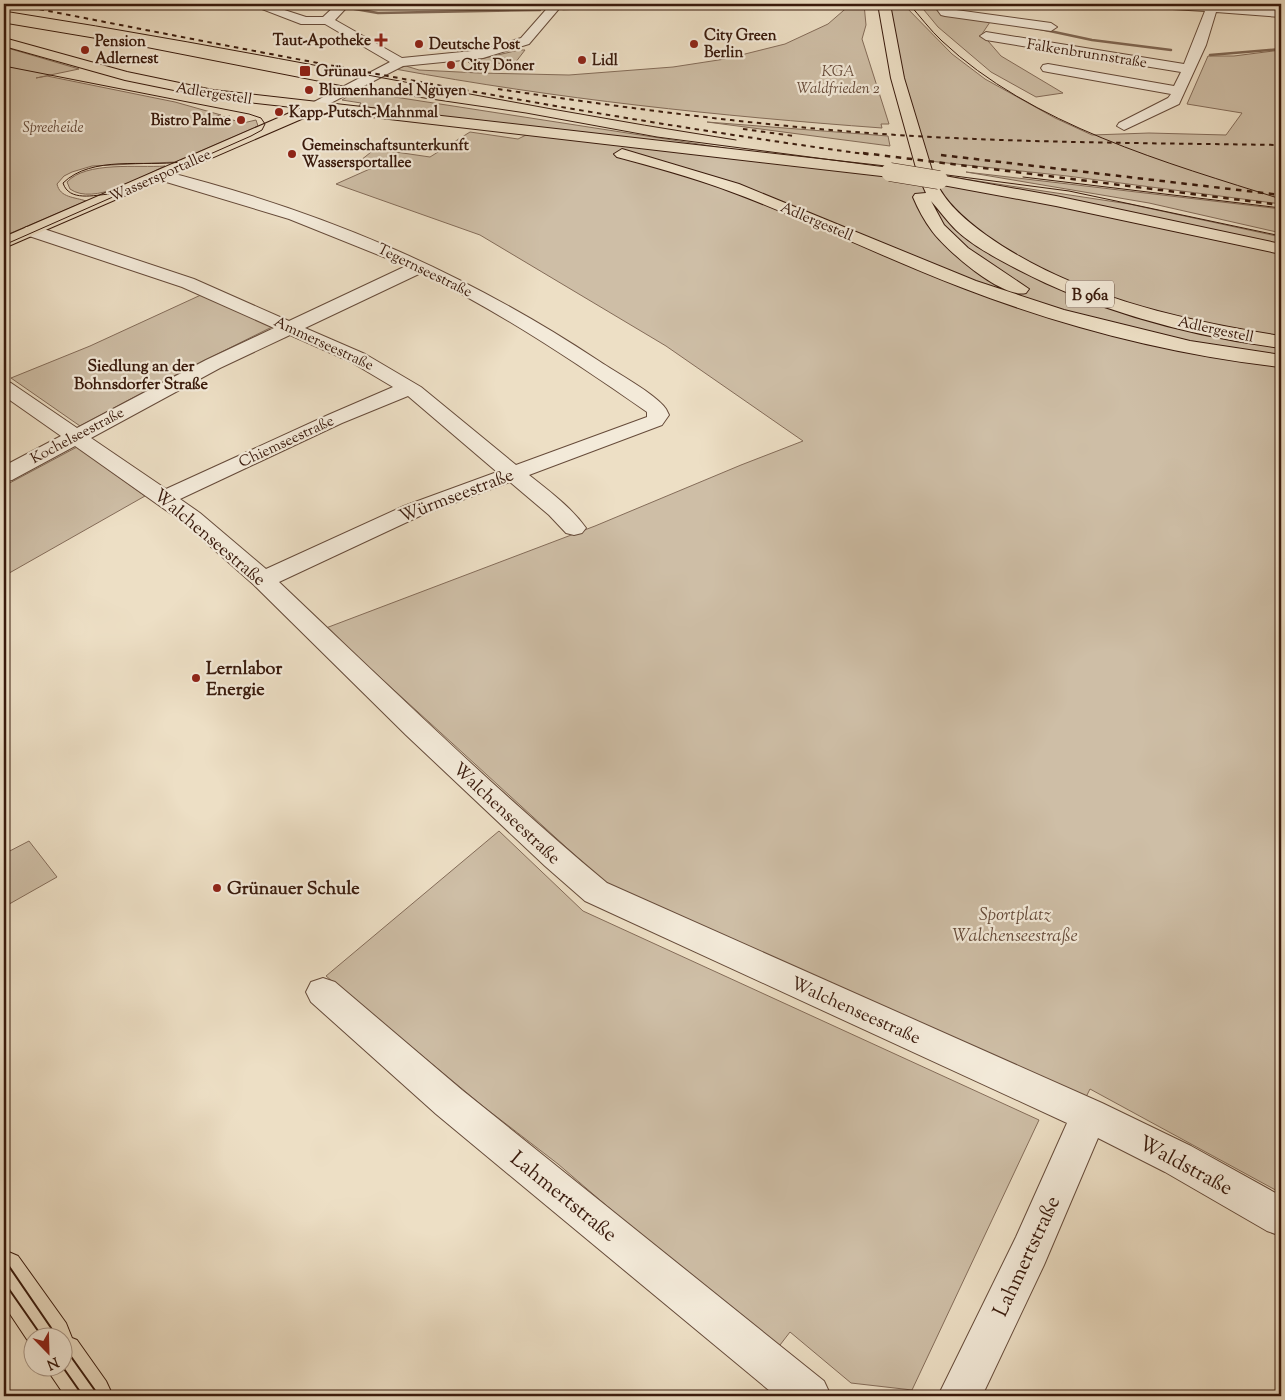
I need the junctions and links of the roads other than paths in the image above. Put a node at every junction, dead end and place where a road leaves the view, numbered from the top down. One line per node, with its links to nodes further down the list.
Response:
1 (255, 4): 10 (street)
2 (344, 4): 10 (street)
3 (557, 4): 14 (street)
4 (874, 4): 17 (main road, B 96a)
5 (884, 4): 17 (main road, B 96a)
6 (939, 4): 11 (street)
7 (1156, 4): 8 (street)
8 (1213, 6): 9 (street); 16 (street)
9 (1281, 13)
10 (328, 20): 14 (street)
11 (1052, 27)
12 (986, 36): 16 (street, Falkenbrunnstraße)
13 (4, 42): 19 (main road, Adlergestell)
14 (400, 62): 19 (street)
15 (1048, 68): 18 (street, Falkenbrunnstraße)
16 (1188, 70): 18 (street)
17 (893, 75): 28 (main road, Adlergestell / B 96a); 29 (main road, Adlergestell / B 96a)
18 (1179, 91): 21 (street)
19 (317, 106): 20 (main road, Adlergestell); 22 (main road, Wassersportallee)
20 (429, 119): 25 (main road, Adlergestell, bridge); 29 (main road, Adlergestell)
21 (1124, 126)
22 (159, 175): 23 (main road, Wassersportallee); 26 (street, Tegernseestraße)
23 (32, 231): 24 (main road, Wassersportallee); 27 (street, Ammerseestraße)
24 (4, 243)
25 (1281, 249)
26 (421, 266): 27 (street, Kochelseestraße); 33 (street, Tegernseestraße)
27 (291, 327): 32 (street, Ammerseestraße); 34 (street, Kochelseestraße)
28 (1281, 342)
29 (1198, 349): 30 (main road, Adlergestell / B 96a)
30 (1281, 362)
31 (4, 387): 34 (street, Walchenseestraße)
32 (409, 388): 35 (street, Ammerseestraße); 37 (street, Chiemseestraße)
33 (654, 421): 35 (street, Würmseestraße)
34 (75, 436): 36 (street, Kochelseestraße); 37 (street, Walchenseestraße)
35 (511, 474): 38 (street, Ammerseestraße); 39 (street, Würmseestraße)
36 (4, 475)
37 (165, 498): 39 (street, Walchenseestraße)
38 (574, 528)
39 (263, 580): 41 (street, Walchenseestraße)
40 (323, 992): 47 (street, Lahmertstraße)
41 (1089, 1116): 42 (street, Waldstraße); 48 (street, Lahmertstraße)
42 (1281, 1217)
43 (4, 1270): 44 (main road)
44 (44, 1328)
45 (72, 1369): 46 (main road)
46 (92, 1396)
47 (808, 1396)
48 (960, 1396)

